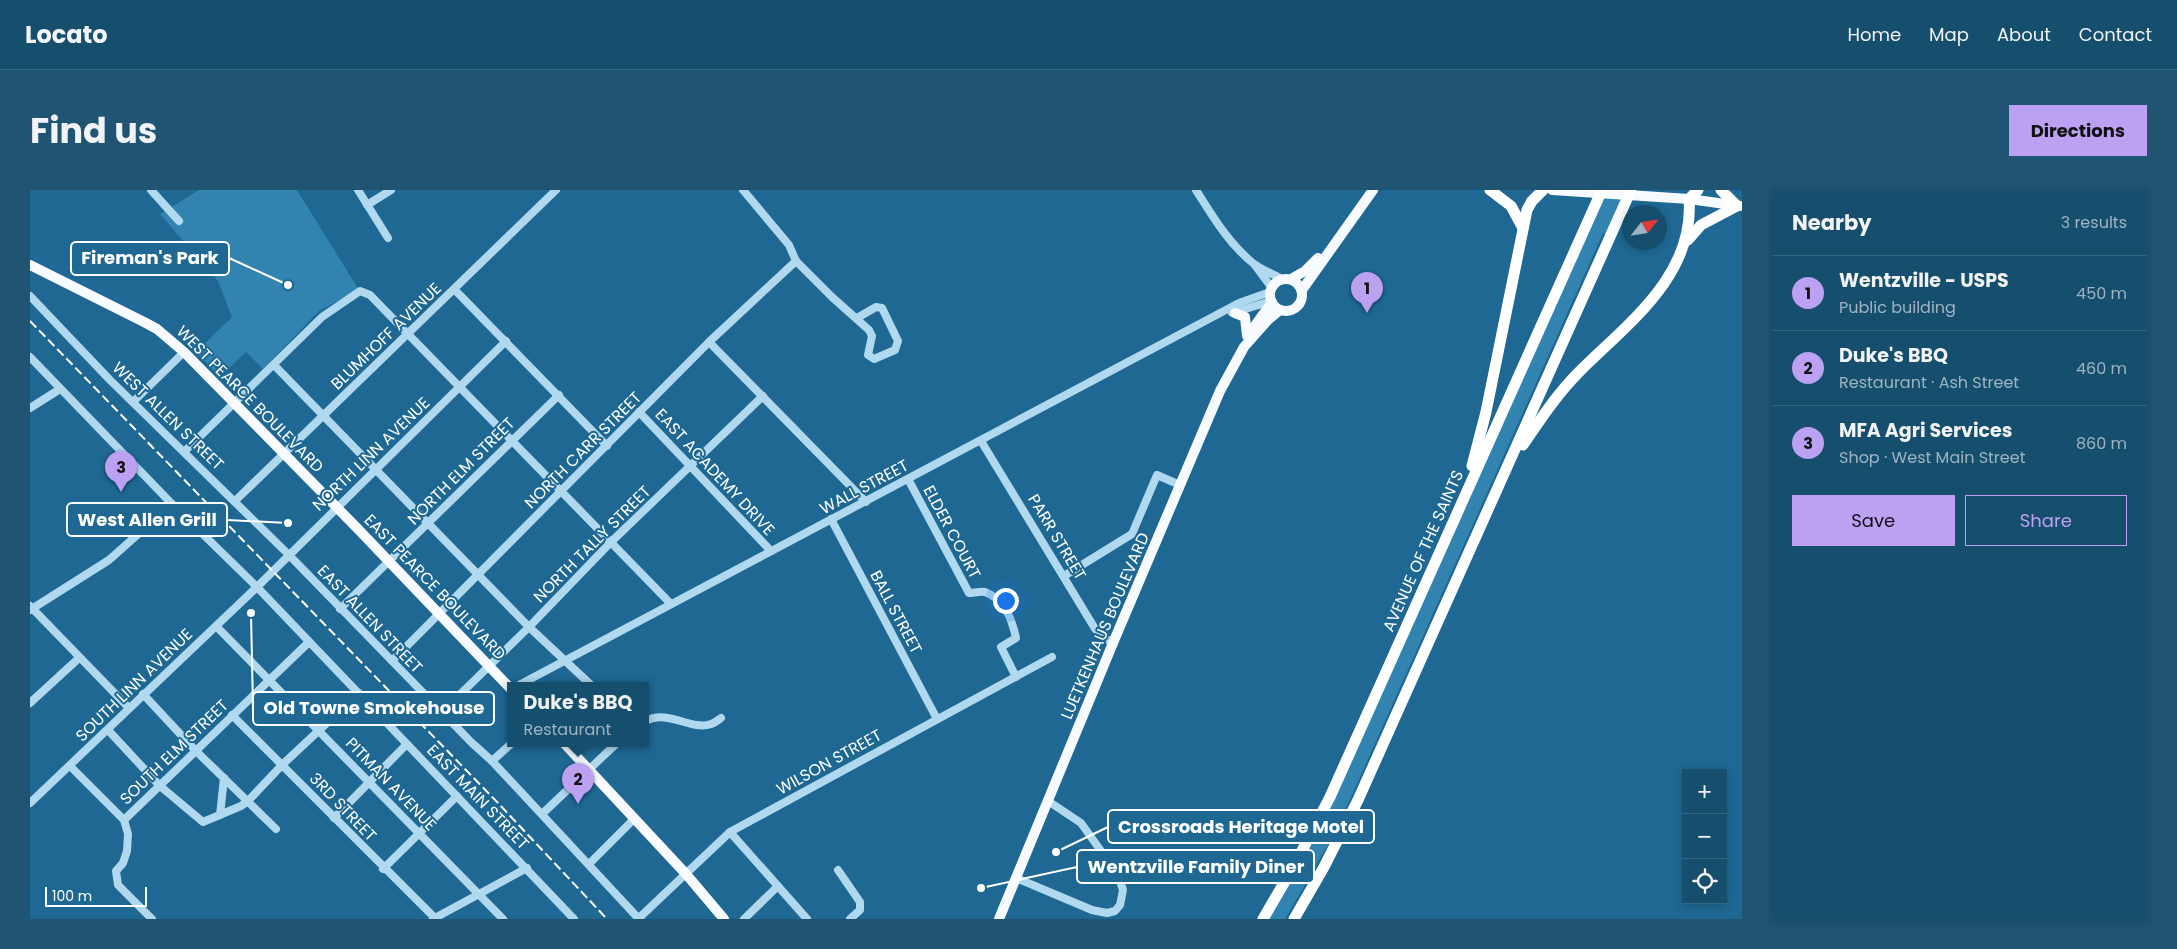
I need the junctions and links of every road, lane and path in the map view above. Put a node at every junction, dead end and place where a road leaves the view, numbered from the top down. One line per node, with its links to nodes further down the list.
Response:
1 (151, 190): 19 (street)
2 (358, 190): 16 (street)
3 (391, 190): 16 (street)
4 (556, 190): 27 (street, BLUMHOFF AVENUE)
5 (743, 190): 23 (street)
6 (1196, 190): 25 (street)
7 (1373, 190): 18 (main road)
8 (1490, 190): 20 (highway)
9 (1543, 190): 20 (highway)
10 (1552, 190): 15 (main road)
11 (1602, 190): 63 (highway, AVENUE OF THE SAINTS)
12 (1631, 190): 58 (highway)
13 (1698, 190): 15 (highway)
14 (1722, 190): 17 (highway)
15 (1689, 199): 17 (main road); 22 (highway)
16 (367, 205): 21 (street)
17 (1740, 206): 22 (highway)
18 (1356, 213): 26 (main road); 28 (main road)
19 (179, 221)
20 (1523, 228): 63 (highway)
21 (388, 238)
22 (1685, 243): 58 (highway)
23 (796, 260): 34 (street); 38 (street, NORTH CARR STREET)
24 (30, 265): 40 (main road, WEST PEARCE BOULEVARD)
25 (1256, 265): 26 (street); 30 (street)
26 (1286, 279): 28 (main road); 30 (main road)
27 (454, 288): 35 (street, BLUMHOFF AVENUE); 37 (street)
28 (1302, 290): 31 (main road)
29 (30, 296): 47 (street, WEST ALLEN STREET)
30 (1271, 296): 31 (main road); 32 (street, WALL STREET); 33 (street, WALL STREET); 36 (main road, LUETKENHAUS BOULEVARD)
31 (1280, 310): 39 (main road, LUETKENHAUS BOULEVARD)
32 (1234, 312): 33 (street, WALL STREET); 36 (main road)
33 (1222, 314): 53 (street, WALL STREET)
34 (857, 318): 34 (street)
35 (407, 334): 42 (street); 43 (street); 51 (street, BLUMHOFF AVENUE)
36 (1248, 336): 39 (main road, LUETKENHAUS BOULEVARD)
37 (506, 341): 43 (street, NORTH LINN AVENUE); 45 (street)
38 (709, 342): 46 (street); 50 (street, NORTH CARR STREET)
39 (1244, 347): 61 (main road, LUETKENHAUS BOULEVARD)
40 (184, 352): 47 (street); 48 (main road, WEST PEARCE BOULEVARD)
41 (30, 357): 44 (street, EAST MAIN STREET)
42 (274, 365): 48 (street); 51 (street)
43 (459, 387): 52 (street); 59 (street, NORTH LINN AVENUE)
44 (60, 389): 49 (street); 66 (street, EAST MAIN STREET)
45 (558, 395): 52 (street, NORTH ELM STREET); 54 (street)
46 (763, 396): 57 (street, NORTH TALLY STREET); 65 (street)
47 (134, 401): 55 (street, WEST ALLEN STREET)
48 (235, 403): 55 (street); 56 (main road, WEST PEARCE BOULEVARD)
49 (30, 408)
50 (639, 412): 54 (street, NORTH CARR STREET); 57 (street, EAST ACADEMY DRIVE)
51 (324, 417): 56 (street, BLUMHOFF AVENUE); 59 (street)
52 (511, 440): 62 (street); 69 (street, NORTH ELM STREET)
53 (982, 441): 60 (street, WALL STREET); 75 (street, PARR STREET)
54 (608, 446): 62 (street, NORTH CARR STREET)
55 (185, 452): 64 (street, WEST ALLEN STREET)
56 (284, 454): 64 (street, BLUMHOFF AVENUE); 67 (main road, WEST PEARCE BOULEVARD)
57 (690, 466): 70 (street, NORTH TALLY STREET); 71 (street, EAST ACADEMY DRIVE)
58 (1508, 466): 149 (highway)
59 (375, 469): 67 (street, NORTH LINN AVENUE); 69 (street)
60 (908, 479): 65 (street, WALL STREET); 90 (street, ELDER COURT)
61 (1180, 485): 75 (street); 84 (main road, LUETKENHAUS BOULEVARD)
62 (561, 492): 70 (street); 74 (street, NORTH CARR STREET)
63 (1463, 500): 148 (highway, AVENUE OF THE SAINTS)
64 (236, 501): 72 (street, WEST ALLEN STREET)
65 (866, 502): 68 (street, WALL STREET)
66 (172, 504): 76 (street, EAST MAIN STREET); 78 (street)
67 (337, 507): 72 (street, NORTH LINN AVENUE); 73 (main road, EAST PEARCE BOULEVARD)
68 (831, 519): 71 (street, WALL STREET); 103 (street, BALL STREET)
69 (428, 523): 73 (street, NORTH ELM STREET); 74 (street)
70 (611, 542): 77 (street); 82 (street, NORTH TALLY STREET)
71 (771, 551): 77 (street, WALL STREET)
72 (288, 554): 76 (street, NORTH LINN AVENUE); 79 (street, EAST ALLEN STREET)
73 (388, 561): 79 (street, NORTH ELM STREET); 80 (main road, EAST PEARCE BOULEVARD)
74 (478, 574): 80 (street, NORTH CARR STREET); 82 (street)
75 (1064, 576): 84 (street, PARR STREET)
76 (257, 587): 81 (street, SOUTH LINN AVENUE); 83 (street, EAST MAIN STREET)
77 (671, 604): 87 (street, WALL STREET)
78 (31, 608): 86 (street)
79 (340, 609): 88 (street, EAST ALLEN STREET)
80 (439, 614): 88 (street, NORTH CARR STREET); 89 (main road, EAST PEARCE BOULEVARD)
81 (216, 626): 91 (street, PITMAN AVENUE); 96 (street, SOUTH LINN AVENUE)
82 (530, 627): 87 (street); 89 (street, NORTH TALLY STREET)
83 (309, 642): 91 (street, SOUTH ELM STREET); 95 (street, EAST MAIN STREET)
84 (1113, 643): 120 (main road, LUETKENHAUS BOULEVARD)
85 (1052, 657): 90 (street, WILSON STREET)
86 (79, 658): 97 (street); 98 (street)
87 (565, 660): 92 (street, WALL STREET); 93 (street)
88 (392, 661): 99 (street, EAST ALLEN STREET)
89 (489, 665): 94 (main road, EAST PEARCE BOULEVARD); 99 (street, NORTH TALLY STREET)
90 (1016, 677): 103 (street, WILSON STREET)
91 (270, 680): 100 (street, SOUTH ELM STREET); 105 (street, PITMAN AVENUE)
92 (524, 682)
93 (588, 682)
94 (507, 685)
95 (359, 693): 105 (street); 106 (street, EAST MAIN STREET)
96 (143, 694): 98 (street, SOUTH LINN AVENUE); 110 (street)
97 (30, 703)
98 (129, 708): 104 (street, SOUTH LINN AVENUE)
99 (442, 712): 111 (street, EAST ALLEN STREET)
100 (232, 715): 110 (street, SOUTH ELM STREET); 112 (street, 3RD STREET)
101 (721, 718): 102 (street)
102 (649, 719)
103 (937, 719): 128 (street, WILSON STREET)
104 (108, 730): 113 (street, SOUTH LINN AVENUE); 117 (street)
105 (319, 730): 112 (street); 116 (street, PITMAN AVENUE)
106 (407, 744): 116 (street); 118 (street, EAST MAIN STREET)
107 (508, 747): 111 (street)
108 (568, 747): 114 (main road)
109 (613, 747): 114 (street)
110 (196, 751): 115 (street); 117 (street, SOUTH ELM STREET)
111 (492, 761): 122 (street, EAST ALLEN STREET)
112 (282, 765): 119 (street); 124 (street, 3RD STREET)
113 (70, 766): 121 (street, SOUTH LINN AVENUE); 126 (street)
114 (590, 770): 122 (street); 125 (main road)
115 (224, 778): 119 (street); 123 (street)
116 (369, 781): 124 (street); 129 (street, PITMAN AVENUE)
117 (160, 786): 123 (street); 126 (street, SOUTH ELM STREET)
118 (457, 796): 129 (street); 131 (street, EAST MAIN STREET)
119 (248, 801): 123 (street); 127 (street)
120 (1048, 801): 135 (main road, LUETKENHAUS BOULEVARD); 135 (street)
121 (30, 803)
122 (542, 814): 130 (street, EAST ALLEN STREET)
123 (220, 815)
124 (334, 818): 132 (street, 3RD STREET)
125 (635, 818): 130 (street); 134 (main road)
126 (124, 820): 138 (street)
127 (276, 829)
128 (730, 832): 134 (street, WILSON STREET); 136 (street)
129 (419, 833): 132 (street); 137 (street, PITMAN AVENUE)
130 (589, 864): 142 (street, EAST ALLEN STREET)
131 (527, 868): 137 (street); 141 (street, EAST MAIN STREET)
132 (383, 869): 139 (street, 3RD STREET)
133 (838, 870): 146 (street)
134 (686, 874): 142 (street, WILSON STREET); 143 (main road)
135 (1016, 878): 147 (main road, LUETKENHAUS BOULEVARD)
136 (778, 886): 144 (street); 145 (street)
137 (479, 894): 139 (street); 140 (street, PITMAN AVENUE)
138 (152, 919)
139 (434, 919)
140 (502, 919)
141 (574, 919)
142 (639, 919)
143 (724, 919)
144 (744, 919)
145 (807, 919)
146 (850, 919)
147 (999, 919)
148 (1262, 919)
149 (1294, 919)

